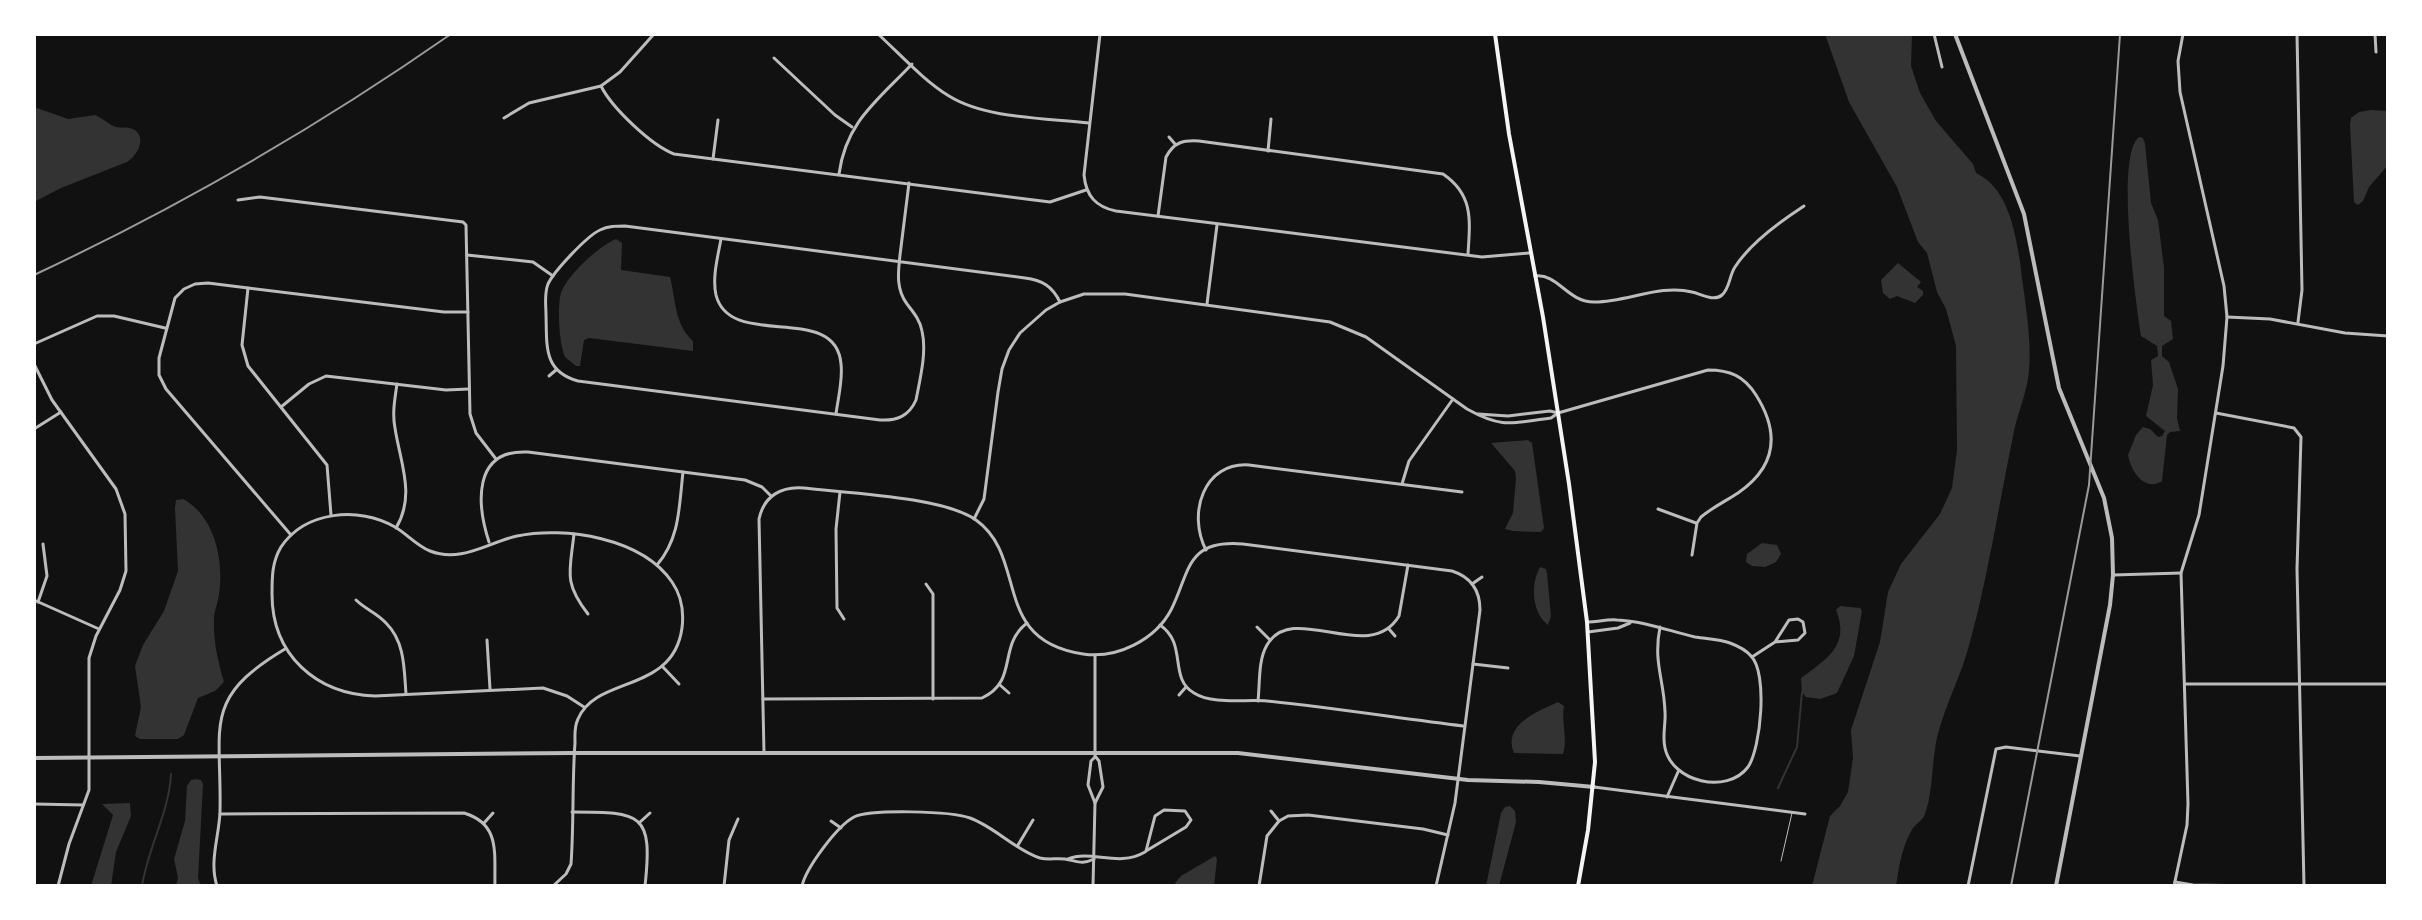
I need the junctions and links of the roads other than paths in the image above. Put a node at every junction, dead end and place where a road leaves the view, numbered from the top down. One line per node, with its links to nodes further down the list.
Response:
1 (654, 34): 14 (street)
2 (878, 34): 12 (street)
3 (1100, 34): 18 (street)
4 (1495, 34): 32 (main road)
5 (1934, 34): 13 (street)
6 (1955, 34): 84 (street)
7 (2183, 34): 44 (street)
8 (2297, 34): 45 (street)
9 (2375, 34): 10 (street)
10 (2376, 52)
11 (774, 58): 19 (street)
12 (912, 64): 18 (street); 19 (street)
13 (1942, 67)
14 (601, 86): 15 (street); 23 (street)
15 (504, 118)
16 (1271, 119): 22 (street)
17 (718, 120): 23 (street)
18 (1089, 123): 26 (street)
19 (853, 127): 24 (street)
20 (1169, 137): 21 (street)
21 (1175, 144): 22 (street); 29 (street)
22 (1268, 151): 34 (street)
23 (713, 159): 24 (street)
24 (839, 174): 25 (street)
25 (909, 183): 26 (street); 35 (street)
26 (1086, 190): 29 (street)
27 (238, 200): 33 (street)
28 (1804, 206): 37 (street)
29 (1158, 216): 30 (street)
30 (1217, 223): 34 (street); 42 (street)
31 (721, 239): 35 (street); 36 (street); 60 (street)
32 (1531, 252): 34 (street); 37 (main road)
33 (467, 255): 36 (street); 43 (street)
34 (1468, 255)
35 (899, 262): 41 (street); 61 (street)
36 (553, 276): 50 (street)
37 (1535, 276): 58 (main road)
38 (180, 284): 40 (street)
39 (248, 288): 40 (street); 43 (street); 55 (street)
40 (184, 289): 46 (street)
41 (1060, 302): 42 (street); 72 (street)
42 (1207, 304): 54 (street)
43 (468, 312): 53 (street)
44 (2227, 317): 45 (street); 59 (street)
45 (2298, 322): 47 (street)
46 (165, 328): 48 (street); 76 (street)
47 (2388, 336)
48 (34, 344)
49 (34, 364): 56 (street)
50 (556, 370): 51 (street); 60 (street)
51 (549, 376)
52 (397, 384): 53 (street); 55 (street); 74 (street)
53 (469, 389): 64 (street)
54 (1453, 399): 57 (street); 66 (street)
55 (281, 407): 71 (street)
56 (61, 412): 63 (street); 98 (street)
57 (1474, 413): 58 (street); 58 (street)
58 (1558, 413): 73 (street); 92 (main road)
59 (2216, 413): 83 (street); 115 (street)
60 (836, 414): 61 (street)
61 (907, 414): 62 (street)
62 (911, 421)
63 (34, 429)
64 (496, 459): 65 (street); 78 (street)
65 (683, 472): 69 (street); 81 (street)
66 (1402, 484): 68 (street); 79 (street)
67 (840, 492): 69 (street); 72 (street); 91 (street)
68 (1462, 492)
69 (771, 496): 121 (street)
70 (1658, 509): 73 (street)
71 (331, 516): 74 (street); 76 (street)
72 (974, 519): 93 (street)
73 (1697, 523): 80 (street)
74 (396, 528): 78 (street)
75 (574, 534): 78 (street); 81 (street); 90 (street)
76 (291, 535): 105 (street)
77 (43, 544): 89 (street)
78 (489, 544)
79 (1206, 550): 82 (street); 95 (street)
80 (1692, 555)
81 (657, 565): 109 (street)
82 (1408, 565): 87 (street); 99 (street)
83 (2181, 573): 84 (street); 112 (street)
84 (2113, 575): 130 (street)
85 (1482, 577): 87 (street)
86 (926, 584): 122 (street)
87 (1472, 584): 108 (street)
88 (356, 600): 119 (street)
89 (36, 601): 98 (street)
90 (588, 614)
91 (844, 619)
92 (1587, 622): 94 (street); 100 (main road)
93 (1027, 623): 106 (street); 114 (street)
94 (1630, 623): 97 (street); 100 (street)
95 (1160, 625): 106 (street); 116 (street)
96 (1257, 627): 103 (street)
97 (1660, 627): 107 (street); 133 (street)
98 (99, 629): 132 (street)
99 (1389, 629): 101 (street); 103 (street)
100 (1588, 632): 135 (main road)
101 (1395, 636)
102 (487, 640): 117 (street)
103 (1270, 640): 123 (street)
104 (1775, 642): 104 (street); 107 (street)
105 (285, 649): 119 (street); 129 (street)
106 (1095, 655): 128 (street)
107 (1752, 657): 133 (street)
108 (1473, 664): 110 (street); 125 (street)
109 (662, 666): 111 (street); 124 (street)
110 (1508, 668)
111 (679, 684)
112 (2186, 684): 115 (street); 159 (street)
113 (2388, 684): 115 (street)
114 (1000, 685): 118 (street); 122 (street)
115 (2299, 685): 174 (street)
116 (1186, 687): 120 (street); 123 (street)
117 (490, 689): 119 (street); 124 (street)
118 (1009, 693)
119 (406, 694)
120 (1179, 695)
121 (763, 699): 122 (street); 127 (street)
122 (933, 699)
123 (1258, 701): 125 (street)
124 (584, 707): 126 (street)
125 (1465, 726): 134 (street)
126 (573, 753): 127 (street); 129 (street); 141 (street)
127 (764, 753): 128 (street)
128 (1095, 755): 134 (street); 137 (street); 137 (street)
129 (219, 756): 132 (street); 145 (street)
130 (2081, 756): 171 (street); 172 (street)
131 (34, 758): 132 (street)
132 (88, 758): 139 (street)
133 (1678, 772): 136 (street)
134 (1459, 779): 135 (street); 154 (street)
135 (1594, 787): 136 (street); 170 (main road)
136 (1666, 798): 144 (street)
137 (1095, 803): 157 (street)
138 (34, 804): 139 (street)
139 (83, 805): 161 (street)
140 (1271, 811): 150 (street)
141 (572, 812): 152 (street); 160 (street)
142 (493, 813): 151 (street)
143 (650, 813): 152 (street)
144 (1792, 813): 146 (street); 158 (lane)
145 (220, 814): 151 (street); 162 (street)
146 (1805, 814)
147 (738, 819): 165 (street)
148 (1033, 820): 155 (street)
149 (831, 821): 153 (street)
150 (1279, 821): 154 (street); 168 (street)
151 (484, 823): 163 (street)
152 (639, 823): 164 (street)
153 (841, 828): 155 (street); 166 (street)
154 (1448, 835): 169 (street)
155 (1018, 845): 157 (street)
156 (1146, 851): 156 (street); 157 (street)
157 (1094, 859): 167 (street)
158 (1781, 861)
159 (2175, 884): 173 (street)
160 (556, 885)
161 (58, 886)
162 (217, 886)
163 (495, 886)
164 (645, 886)
165 (724, 886)
166 (802, 886)
167 (1093, 886)
168 (1259, 886)
169 (1436, 886)
170 (1578, 886)
171 (1968, 886)
172 (2056, 886)
173 (2256, 886)
174 (2304, 886)

